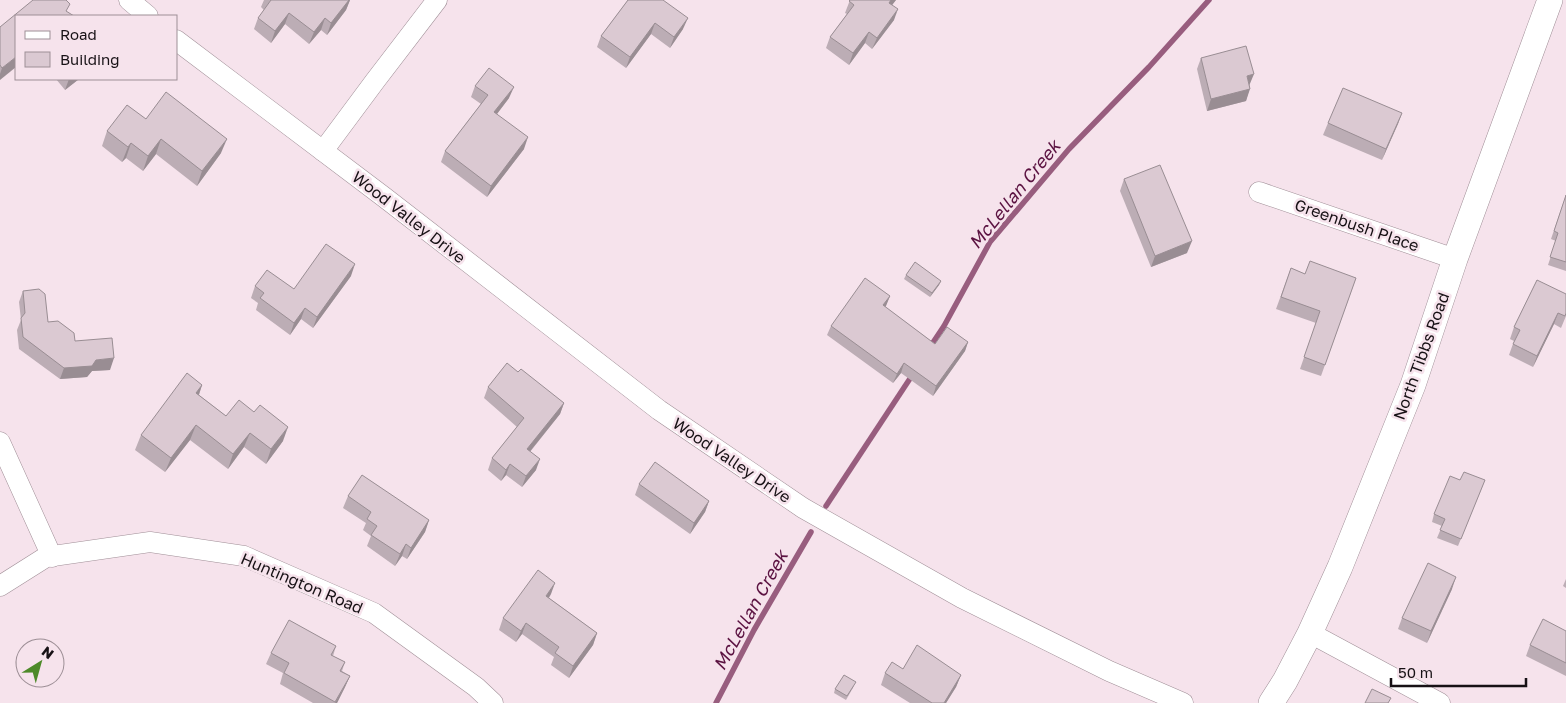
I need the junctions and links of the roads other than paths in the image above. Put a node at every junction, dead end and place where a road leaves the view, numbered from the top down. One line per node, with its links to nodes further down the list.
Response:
1 (129, 0): 4 (street)
2 (437, 0): 6 (street)
3 (1550, 0): 8 (street, North Tibbs Road)
4 (147, 15)
5 (178, 42): 6 (street, Wood Valley Drive)
6 (324, 151): 14 (street, Wood Valley Drive)
7 (1260, 192): 8 (street, Greenbush Place)
8 (1455, 259): 12 (street, North Tibbs Road)
9 (0, 442): 10 (street)
10 (52, 557): 11 (street, Huntington Road); 13 (street, Huntington Road)
11 (0, 586)
12 (1310, 633): 15 (street, North Tibbs Road); 16 (street)
13 (493, 703)
14 (1183, 703)
15 (1271, 703)
16 (1440, 703)

